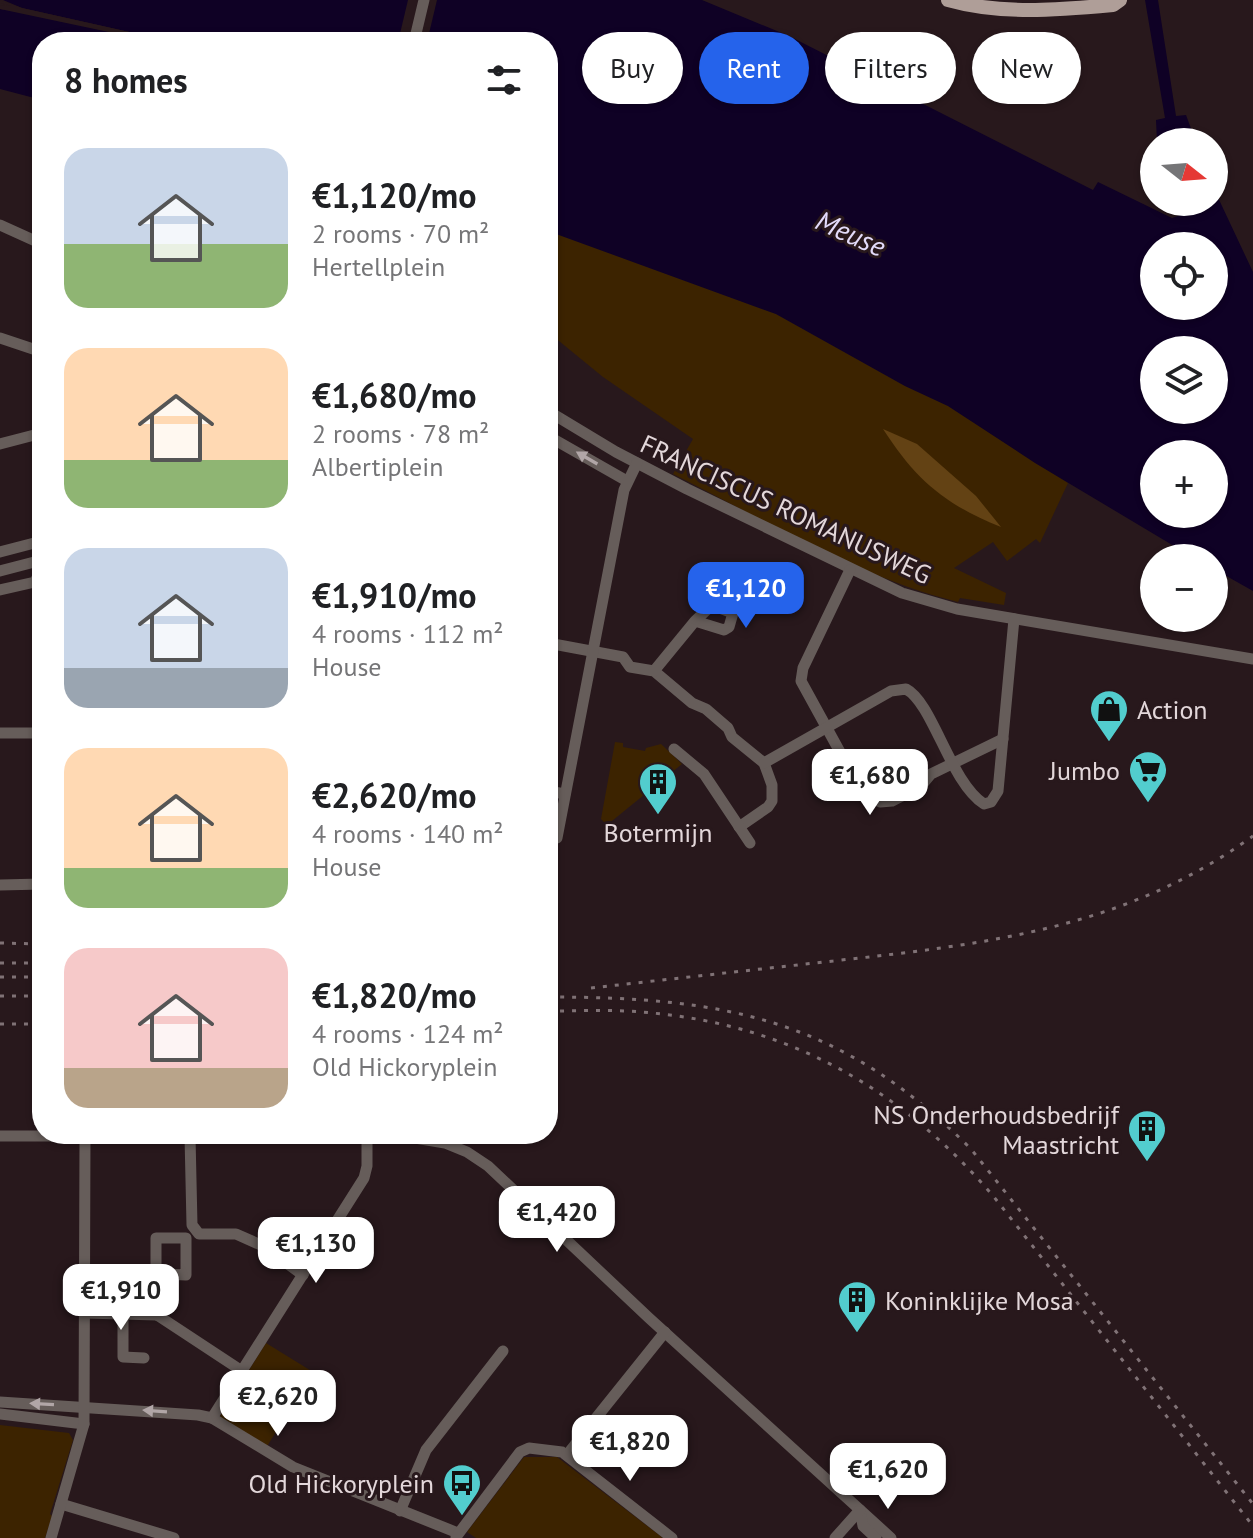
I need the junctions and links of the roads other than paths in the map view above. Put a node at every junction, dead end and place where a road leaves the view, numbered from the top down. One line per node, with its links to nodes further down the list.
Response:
1 (424, 0): 4 (street)
2 (948, 0): 3 (main road)
3 (1120, 0)
4 (416, 32)
5 (0, 225): 6 (street)
6 (32, 239)
7 (0, 338): 8 (street)
8 (32, 349)
9 (558, 417): 13 (street, FRANCISCUS ROMANUSWEG)
10 (32, 436): 12 (street)
11 (558, 442): 14 (street, FRANCISCUS ROMANUSWEG, one-way to 11)
12 (0, 444)
13 (637, 463): 14 (street); 18 (street, FRANCISCUS ROMANUSWEG)
14 (627, 481): 25 (street)
15 (32, 544): 16 (street)
16 (0, 552)
17 (32, 563): 19 (street)
18 (850, 570): 22 (street, FRANCISCUS ROMANUSWEG); 28 (street)
19 (0, 571)
20 (32, 583): 21 (street)
21 (0, 590)
22 (1014, 619): 26 (street, FRANCISCUS ROMANUSWEG); 31 (street)
23 (695, 621): 27 (street)
24 (558, 645): 25 (street)
25 (592, 652): 27 (street); 36 (street)
26 (1253, 659)
27 (654, 671): 33 (street)
28 (827, 727): 33 (street); 34 (street); 34 (street)
29 (0, 733): 30 (street)
30 (32, 733)
31 (1003, 739): 34 (street); 34 (street)
32 (674, 749): 37 (street)
33 (764, 763): 37 (street)
34 (952, 764)
35 (558, 793): 36 (street)
36 (565, 794): 38 (street)
37 (739, 827): 39 (street)
38 (558, 832)
39 (750, 843)
40 (32, 884): 41 (street)
41 (0, 885)
42 (0, 1136): 43 (street)
43 (32, 1136)
44 (85, 1144): 50 (street)
45 (190, 1144): 49 (street)
46 (367, 1144): 49 (street)
47 (447, 1144): 53 (street)
48 (163, 1274): 52 (street)
49 (303, 1275): 56 (street)
50 (85, 1313): 51 (street); 58 (street)
51 (123, 1315): 52 (street); 55 (street)
52 (157, 1315): 56 (street)
53 (665, 1332): 62 (street); 66 (street)
54 (503, 1351): 67 (street)
55 (144, 1358)
56 (242, 1371): 60 (street)
57 (0, 1402): 58 (street, one-way to 57)
58 (85, 1406): 60 (street, one-way to 58); 61 (street)
59 (0, 1414): 61 (street)
60 (212, 1418): 67 (street)
61 (84, 1424): 65 (street)
62 (588, 1428)
63 (578, 1441): 64 (street)
64 (567, 1455): 68 (street); 71 (street)
65 (61, 1504): 69 (street); 70 (street)
66 (860, 1510): 72 (street); 73 (street); 74 (street)
67 (400, 1511): 68 (street)
68 (457, 1536)
69 (51, 1538)
70 (174, 1538)
71 (672, 1538)
72 (835, 1538)
73 (876, 1538)
74 (891, 1538)

